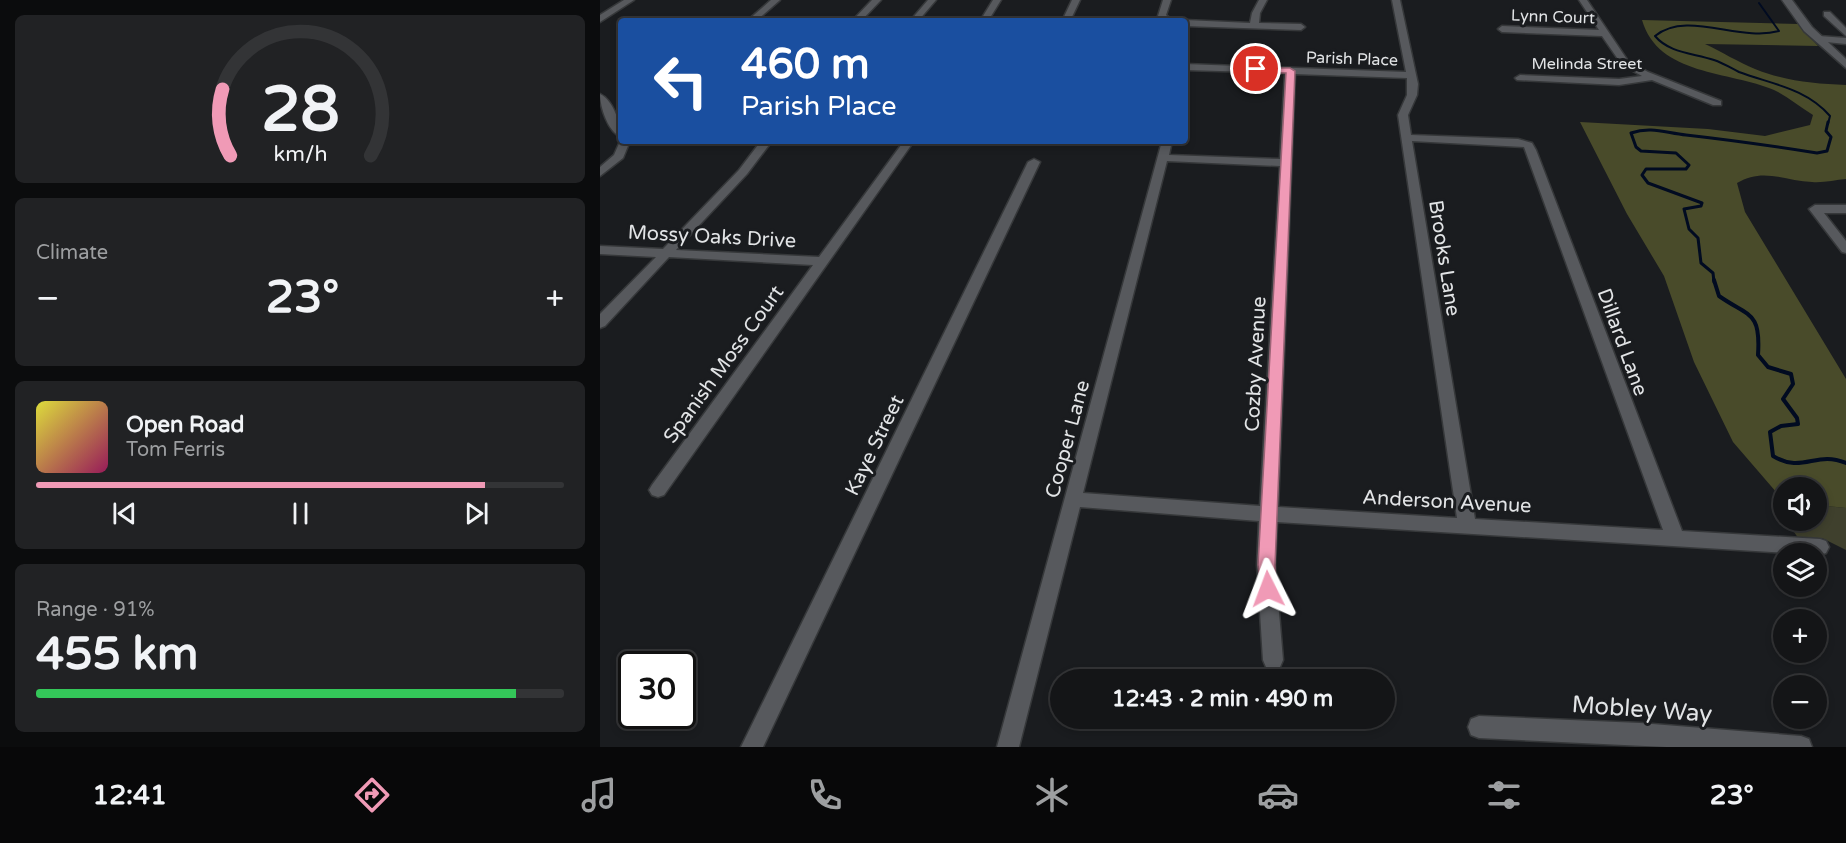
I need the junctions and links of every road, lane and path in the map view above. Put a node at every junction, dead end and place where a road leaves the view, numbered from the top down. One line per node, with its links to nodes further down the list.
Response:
1 (630, 0): 19 (street)
2 (776, 0): 13 (street)
3 (878, 0): 14 (street)
4 (932, 0): 15 (street)
5 (997, 0): 16 (street)
6 (1077, 0): 17 (street)
7 (1167, 0): 18 (street)
8 (1263, 0): 21 (street)
9 (1396, 0): 32 (street, Brooks Lane)
10 (1583, 0): 24 (street)
11 (1787, 0): 27 (main road)
12 (1827, 14): 25 (street)
13 (755, 18)
14 (859, 18)
15 (917, 18)
16 (986, 18)
17 (1068, 18)
18 (1165, 18)
19 (600, 19)
20 (1188, 23): 21 (street)
21 (1254, 26): 22 (street)
22 (1301, 27)
23 (1502, 29): 24 (street, Lynn Court)
24 (1604, 33): 34 (street)
25 (1846, 33)
26 (1846, 41): 27 (street)
27 (1821, 42): 28 (street); 29 (main road)
28 (1846, 45)
29 (1846, 65)
30 (1188, 67): 31 (street, Parish Place)
31 (1290, 71): 32 (street, Parish Place); 45 (street, Cozby Avenue)
32 (1411, 75): 38 (street, Brooks Lane)
33 (1520, 78): 34 (street, Melinda Street)
34 (1654, 78): 36 (street)
35 (600, 97): 37 (street)
36 (1717, 103)
37 (618, 129)
38 (1406, 138): 56 (street, Brooks Lane); 57 (street, Dillard Lane)
39 (624, 144): 46 (street)
40 (765, 144): 50 (street)
41 (907, 144): 51 (street, Spanish Moss Court)
42 (1166, 144): 43 (street, Cooper Lane)
43 (1163, 158): 45 (street); 54 (street, Cooper Lane)
44 (1034, 162): 62 (street, Kaye Street)
45 (1285, 163): 55 (street, Cozby Avenue)
46 (600, 173)
47 (1846, 209): 48 (street)
48 (1846, 249)
49 (600, 250): 50 (street, Mossy Oaks Drive)
50 (666, 253): 51 (street, Mossy Oaks Drive); 52 (street)
51 (822, 261): 53 (street, Spanish Moss Court)
52 (600, 323)
53 (658, 490)
54 (1073, 499): 55 (street, Anderson Avenue); 63 (street, Cooper Lane)
55 (1268, 514): 56 (street, Anderson Avenue); 59 (street, Cozby Avenue)
56 (1467, 524): 57 (street, Anderson Avenue)
57 (1675, 537): 58 (street, Anderson Avenue)
58 (1773, 544)
59 (1273, 660)
60 (1479, 727): 61 (street, Mobley Way)
61 (1642, 741): 64 (street, Mobley Way)
62 (752, 747)
63 (1008, 747)
64 (1801, 747)

